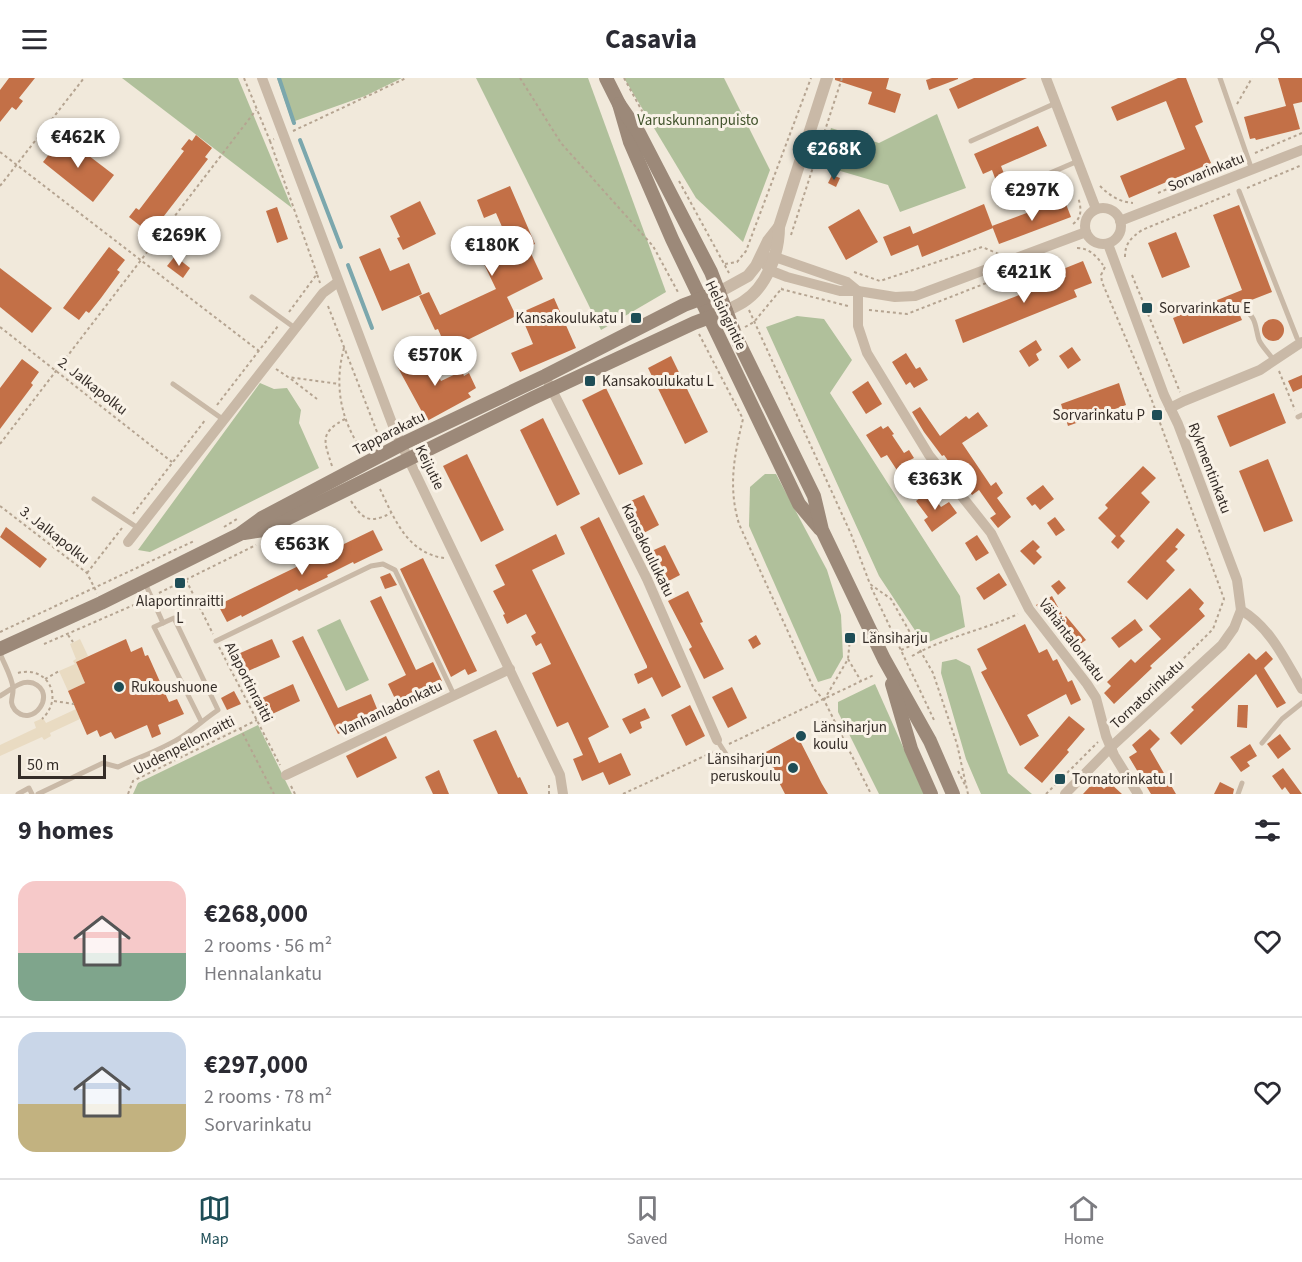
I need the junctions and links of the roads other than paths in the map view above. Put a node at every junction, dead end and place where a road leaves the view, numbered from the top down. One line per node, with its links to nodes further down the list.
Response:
1 (262, 78): 22 (street, Keijutie)
2 (606, 78): 7 (main road, Helsingintie)
3 (827, 78): 16 (street)
4 (1046, 78): 6 (street)
5 (1220, 78): 11 (lane)
6 (1056, 103): 8 (lane); 10 (street)
7 (619, 104): 24 (main road, Helsingintie); 26 (main road, Helsingintie)
8 (971, 141)
9 (1302, 150): 11 (street, Sorvarinkatu)
10 (1077, 161): 13 (lane); 14 (street)
11 (1252, 170): 15 (street, Sorvarinkatu)
12 (1239, 191): 31 (lane)
13 (997, 196)
14 (1096, 209): 15 (street); 17 (street)
15 (1120, 221): 18 (street)
16 (779, 227): 19 (street); 20 (street)
17 (1086, 232): 18 (street); 23 (street)
18 (1108, 244): 36 (street, Rykmentinkatu)
19 (775, 256): 20 (street); 21 (street); 23 (street)
20 (761, 258): 21 (street); 24 (street)
21 (769, 270): 23 (street); 27 (street)
22 (338, 282): 30 (street); 38 (street, Keijutie)
23 (858, 291): 60 (street, Vähäntalonkatu)
24 (719, 292): 26 (main road, Tapparakatu); 27 (main road, Helsingintie)
25 (252, 297): 30 (lane)
26 (699, 298): 29 (main road, Helsingintie); 33 (main road, Tapparakatu)
27 (726, 310): 29 (main road, Tapparakatu); 42 (main road, Helsingintie)
28 (1244, 310): 32 (lane)
29 (709, 317): 35 (main road, Tapparakatu); 42 (main road, Helsingintie)
30 (295, 328): 37 (street)
31 (1300, 340): 32 (street)
32 (1276, 365): 36 (street)
33 (545, 376): 35 (street, Kansakoulukatu); 38 (main road, Tapparakatu)
34 (174, 384): 37 (lane)
35 (552, 390): 39 (main road, Tapparakatu); 58 (street, Kansakoulukatu)
36 (1170, 408): 46 (street, Rykmentinkatu)
37 (224, 420): 41 (street)
38 (402, 444): 39 (street, Keijutie); 43 (main road, Tapparakatu)
39 (409, 459): 43 (main road, Tapparakatu); 51 (street, Keijutie)
40 (94, 499): 41 (lane)
41 (139, 529): 44 (street)
42 (822, 530): 50 (main road, Helsingintie)
43 (240, 534): 45 (main road, Tapparakatu)
44 (128, 542)
45 (145, 581): 47 (lane); 49 (main road, Tapparakatu)
46 (1241, 610): 53 (street); 60 (street, Tornatorinkatu)
47 (163, 622): 57 (lane); 57 (lane)
48 (216, 641): 54 (lane)
49 (2, 656): 52 (lane)
50 (884, 659): 64 (main road, Helsingintie); 69 (main road, Helsingintie)
51 (510, 669): 54 (street, Vanhanladonkatu); 68 (street, Keijutie)
52 (13, 689): 52 (lane); 55 (lane)
53 (1302, 689)
54 (454, 695): 62 (street, Vanhanladonkatu)
55 (0, 696)
56 (1302, 704): 59 (lane)
57 (201, 721): 67 (lane)
58 (717, 741): 61 (lane)
59 (1262, 743)
60 (1111, 747): 70 (street, Tornatorinkatu); 71 (street, Vähäntalonkatu)
61 (731, 762)
62 (286, 775)
63 (1242, 783): 72 (lane)
64 (963, 793)
65 (18, 794): 66 (lane)
66 (32, 794)
67 (38, 794)
68 (562, 794)
69 (931, 794)
70 (1065, 794)
71 (1138, 794)
72 (1238, 794)

